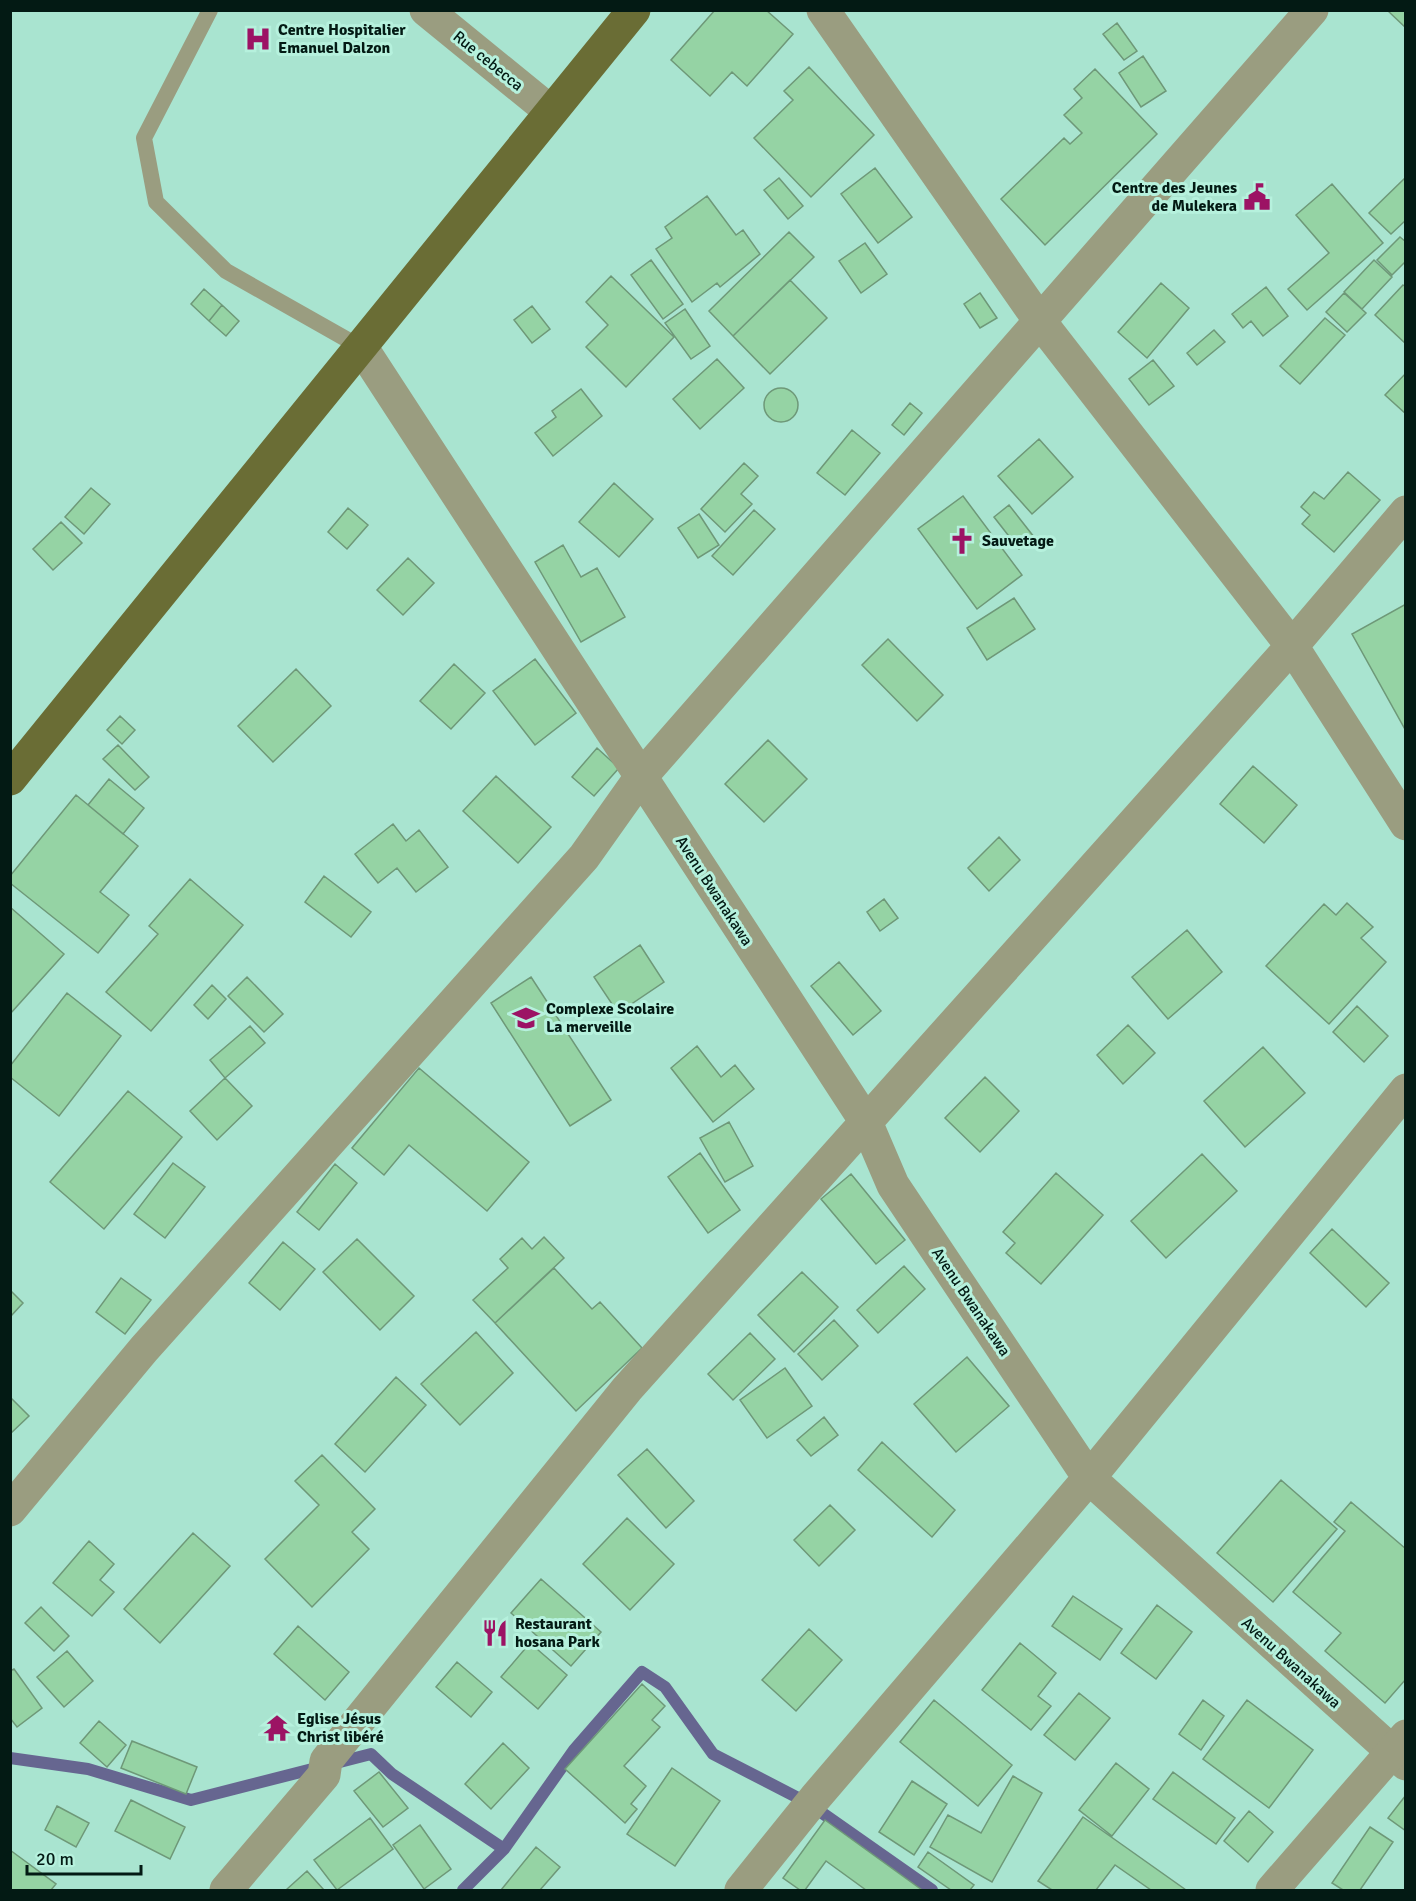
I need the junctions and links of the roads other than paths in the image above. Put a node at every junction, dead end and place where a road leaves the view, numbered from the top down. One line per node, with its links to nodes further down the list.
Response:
1 (210, 10): 8 (lane)
2 (426, 10): 6 (street, Rue cebecca)
3 (634, 10): 6 (main road)
4 (823, 10): 7 (street)
5 (1312, 10): 7 (street)
6 (550, 111): 8 (main road)
7 (1039, 320): 10 (street); 11 (street)
8 (362, 348): 11 (street, Avenu Bwanakawa); 12 (main road)
9 (1406, 512): 10 (street)
10 (1292, 645): 13 (street); 15 (street)
11 (640, 778): 15 (street, Avenu Bwanakawa); 17 (street)
12 (10, 779)
13 (1406, 824)
14 (1406, 1090): 16 (street)
15 (866, 1122): 16 (street, Avenu Bwanakawa); 19 (street)
16 (1089, 1478): 18 (street, Avenu Bwanakawa); 20 (street)
17 (10, 1510)
18 (1401, 1751): 21 (street)
19 (226, 1890)
20 (741, 1890)
21 (1272, 1890)

